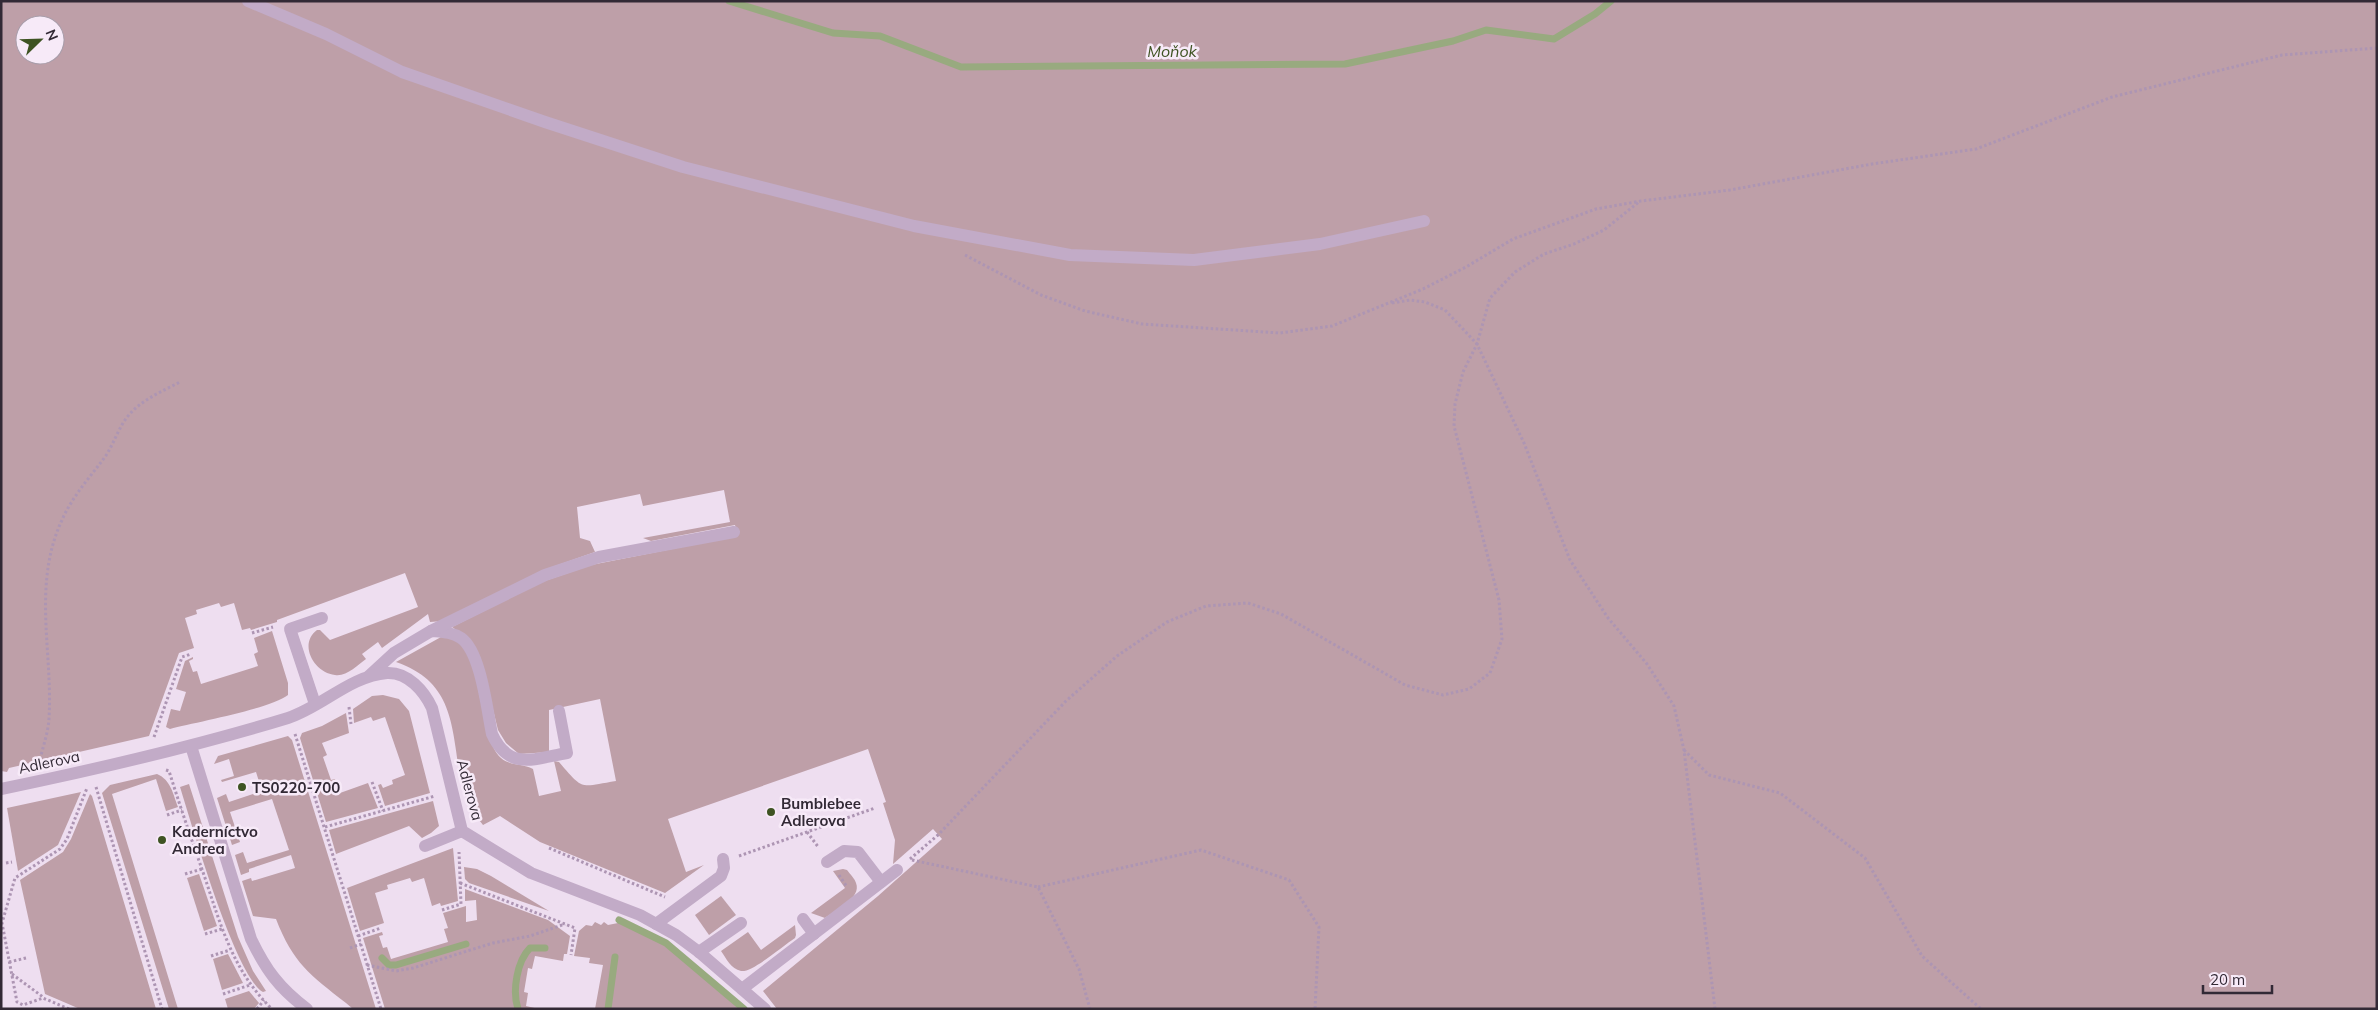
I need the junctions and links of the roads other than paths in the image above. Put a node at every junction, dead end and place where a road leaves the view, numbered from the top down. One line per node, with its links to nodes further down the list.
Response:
1 (248, 1): 2 (street)
2 (1424, 221)
3 (734, 532): 5 (street)
4 (322, 618): 7 (street)
5 (432, 631): 6 (street); 8 (street)
6 (369, 676): 7 (street, Adlerova); 11 (street, Adlerova)
7 (314, 704): 9 (street, Adlerova)
8 (559, 711)
9 (190, 746): 10 (street, Adlerova); 23 (street)
10 (1, 789)
11 (457, 833): 12 (street); 19 (street, Adlerova)
12 (425, 846)
13 (825, 858): 16 (street)
14 (723, 859): 19 (street)
15 (897, 870): 16 (street)
16 (881, 882): 20 (street)
17 (803, 919): 20 (street)
18 (741, 923): 21 (street)
19 (656, 924): 21 (street, Adlerova)
20 (814, 934): 22 (street)
21 (700, 952): 22 (street, Adlerova)
22 (742, 989): 24 (street, Adlerova)
23 (306, 1009)
24 (765, 1009)

